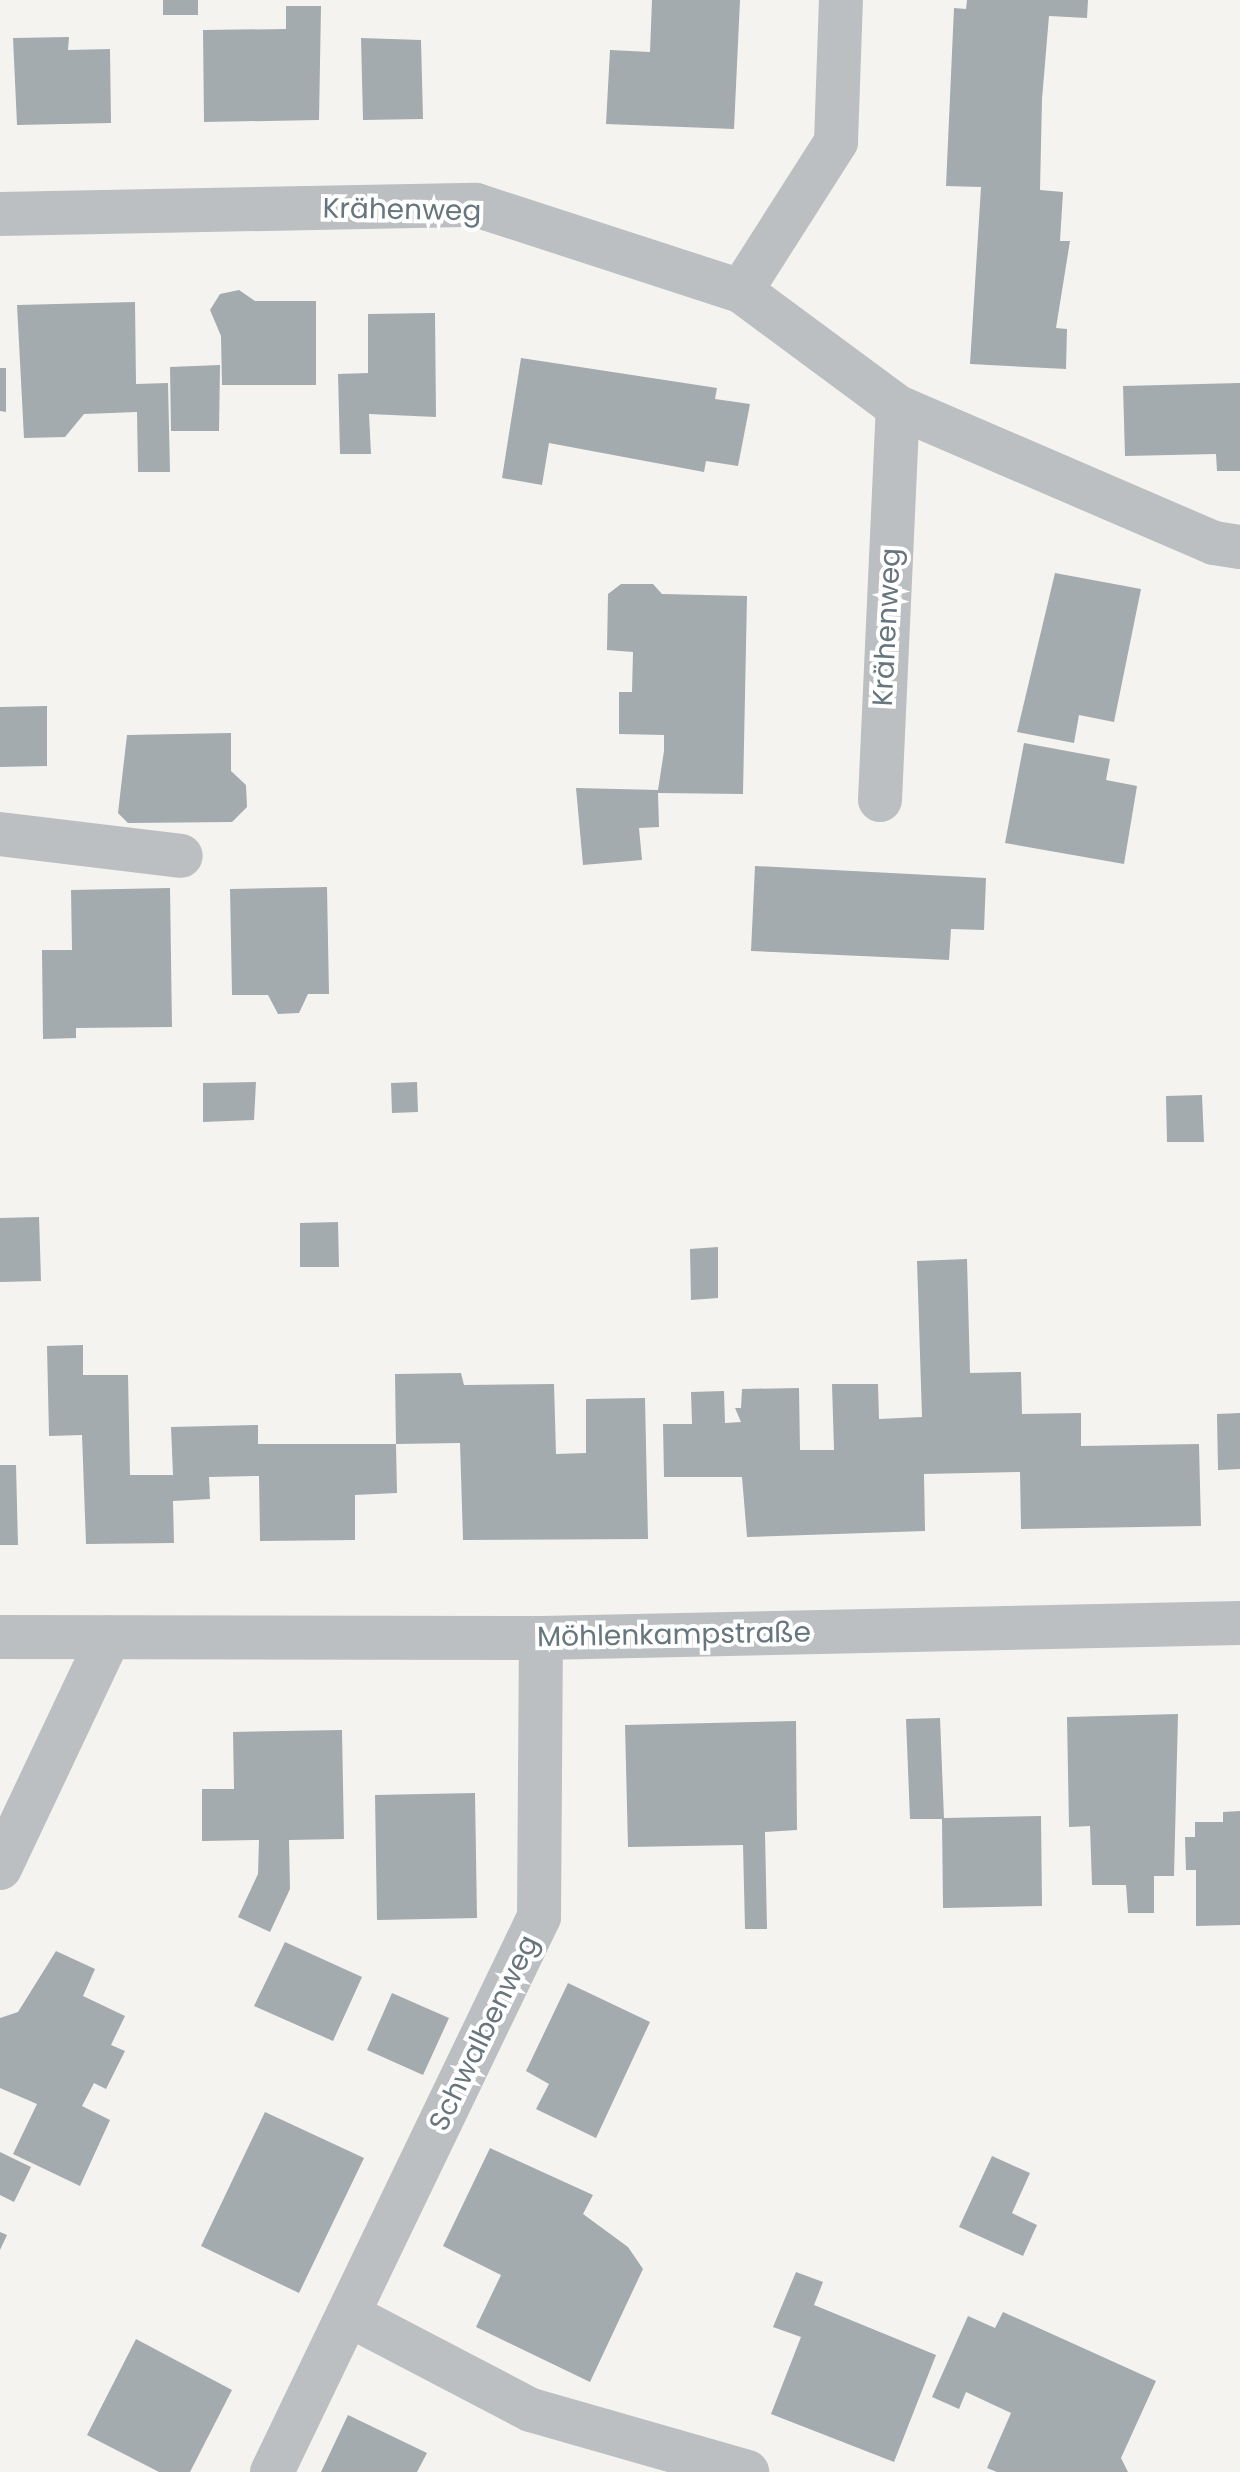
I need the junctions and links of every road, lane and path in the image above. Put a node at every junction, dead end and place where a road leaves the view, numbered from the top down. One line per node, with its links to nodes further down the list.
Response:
1 (841, 0): 3 (street)
2 (0, 214): 3 (street, Krähenweg)
3 (741, 291): 4 (street, Krähenweg)
4 (898, 407): 5 (street, Krähenweg); 6 (street, Krähenweg)
5 (1240, 547)
6 (880, 800)
7 (0, 834): 8 (street)
8 (181, 856)
9 (1240, 1623): 12 (street, Möhlenkampstraße)
10 (0, 1637): 11 (street, Möhlenkampstraße)
11 (109, 1637): 12 (street, Möhlenkampstraße); 13 (street)
12 (541, 1638): 14 (street, Schwalbenweg)
13 (0, 1868)
14 (349, 2315): 15 (street, Schwalbenweg); 16 (street)
15 (272, 2472)
16 (747, 2472)

